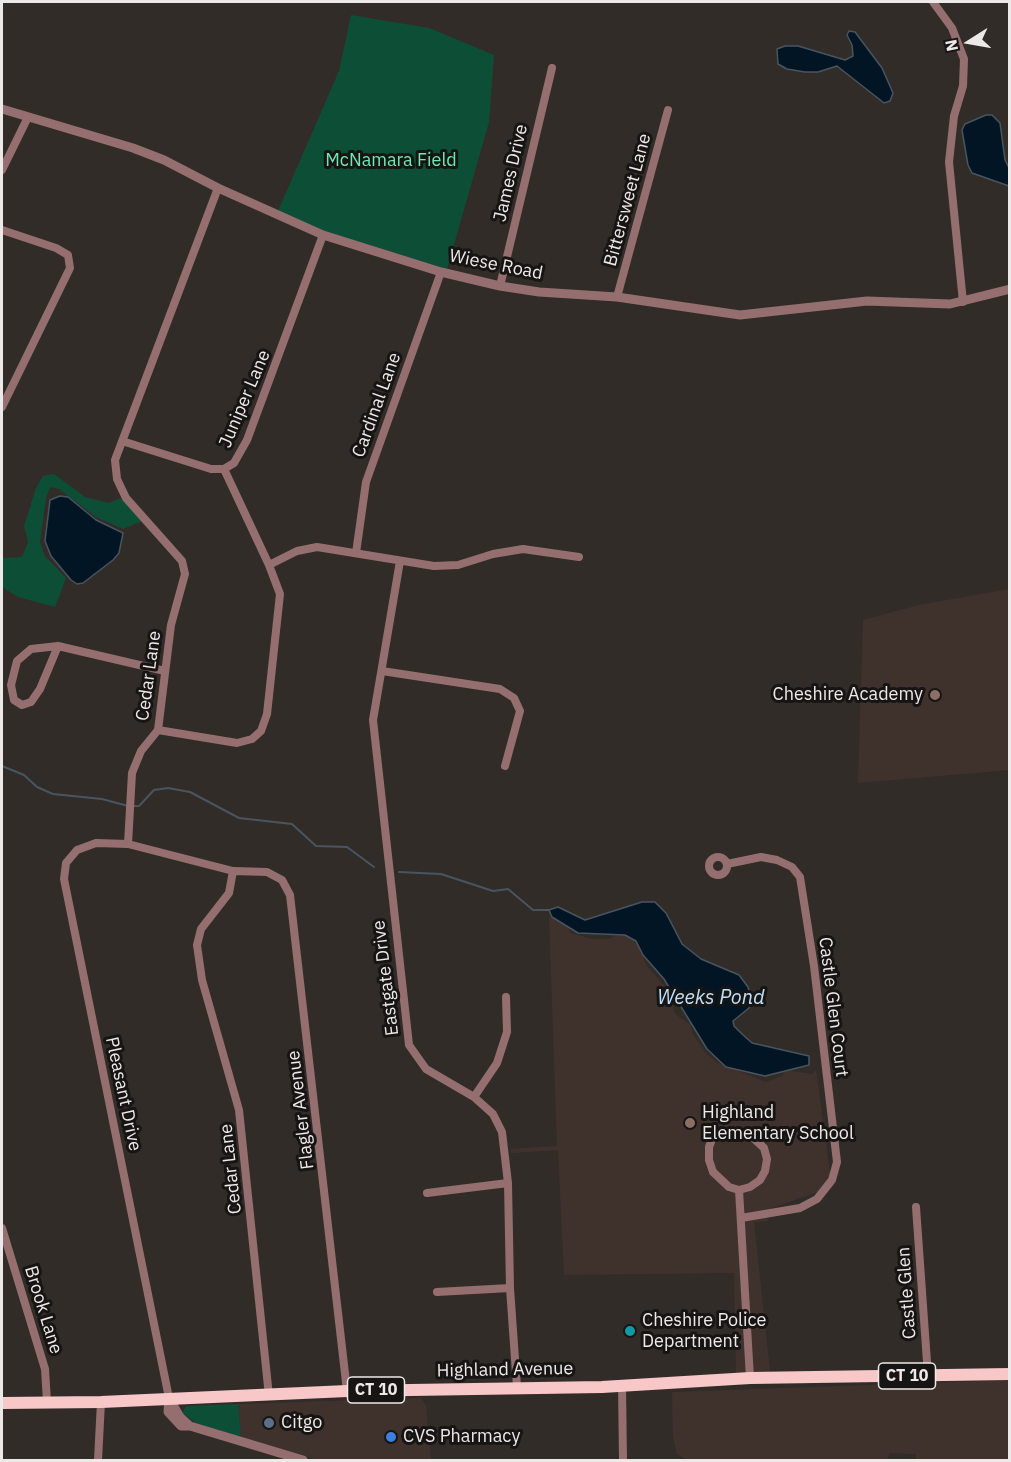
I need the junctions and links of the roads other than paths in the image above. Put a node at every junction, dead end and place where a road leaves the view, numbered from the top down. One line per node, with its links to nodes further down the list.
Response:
1 (933, 2): 14 (street)
2 (552, 68): 11 (street, James Drive)
3 (2, 109): 5 (street, Wiese Road)
4 (668, 110): 13 (street, Bittersweet Lane)
5 (28, 117): 6 (street); 7 (street, Wiese Road)
6 (2, 170)
7 (218, 188): 9 (street, Wiese Road); 16 (street, Cedar Lane)
8 (2, 230): 15 (street)
9 (323, 235): 10 (street, Wiese Road); 17 (street, Juniper Lane)
10 (441, 272): 11 (street, Wiese Road); 18 (street, Cardinal Lane)
11 (500, 286): 13 (street, Wiese Road)
12 (1010, 289): 14 (street, Wiese Road)
13 (617, 297): 14 (street, Wiese Road)
14 (963, 302)
15 (2, 407)
16 (122, 441): 17 (street, Juniper Lane); 24 (street, Cedar Lane)
17 (224, 469): 21 (street)
18 (356, 553): 20 (street); 21 (street)
19 (579, 556): 20 (street)
20 (400, 561): 23 (street, Eastgate Drive)
21 (269, 565): 25 (street)
22 (58, 646): 22 (street); 24 (street)
23 (382, 670): 26 (street); 31 (street, Eastgate Drive)
24 (165, 671): 25 (street, Cedar Lane)
25 (158, 730): 27 (street, Cedar Lane)
26 (505, 766)
27 (128, 844): 29 (street); 47 (street, Pleasant Drive)
28 (727, 864): 36 (street, Castle Glen Court)
29 (232, 871): 45 (street, Flagler Avenue); 46 (street, Cedar Lane)
30 (506, 997): 31 (street)
31 (474, 1097): 32 (street, Eastgate Drive)
32 (508, 1183): 34 (street); 38 (street, Eastgate Drive)
33 (739, 1190): 33 (street); 36 (street)
34 (427, 1193)
35 (916, 1207): 41 (street, Castle Glen)
36 (741, 1218): 42 (street)
37 (2, 1228): 48 (street, Brook Lane)
38 (510, 1288): 39 (street); 44 (street, Eastgate Drive)
39 (437, 1292)
40 (1010, 1374): 41 (highway, Highland Avenue / CT 10)
41 (928, 1376): 42 (highway, Highland Avenue / CT 10)
42 (750, 1378): 43 (highway, Highland Avenue / CT 10)
43 (622, 1386): 44 (highway, Highland Avenue / CT 10); 53 (street)
44 (517, 1387): 45 (highway, Highland Avenue / CT 10)
45 (347, 1391): 46 (highway, Highland Avenue / CT 10)
46 (269, 1396): 47 (highway, Highland Avenue / CT 10)
47 (169, 1398): 49 (highway, Highland Avenue / CT 10); 52 (street)
48 (47, 1402): 49 (highway, Highland Avenue / CT 10); 50 (highway, Highland Avenue / CT 10)
49 (101, 1402): 51 (street)
50 (2, 1403)
51 (98, 1461)
52 (303, 1461)
53 (623, 1461)

